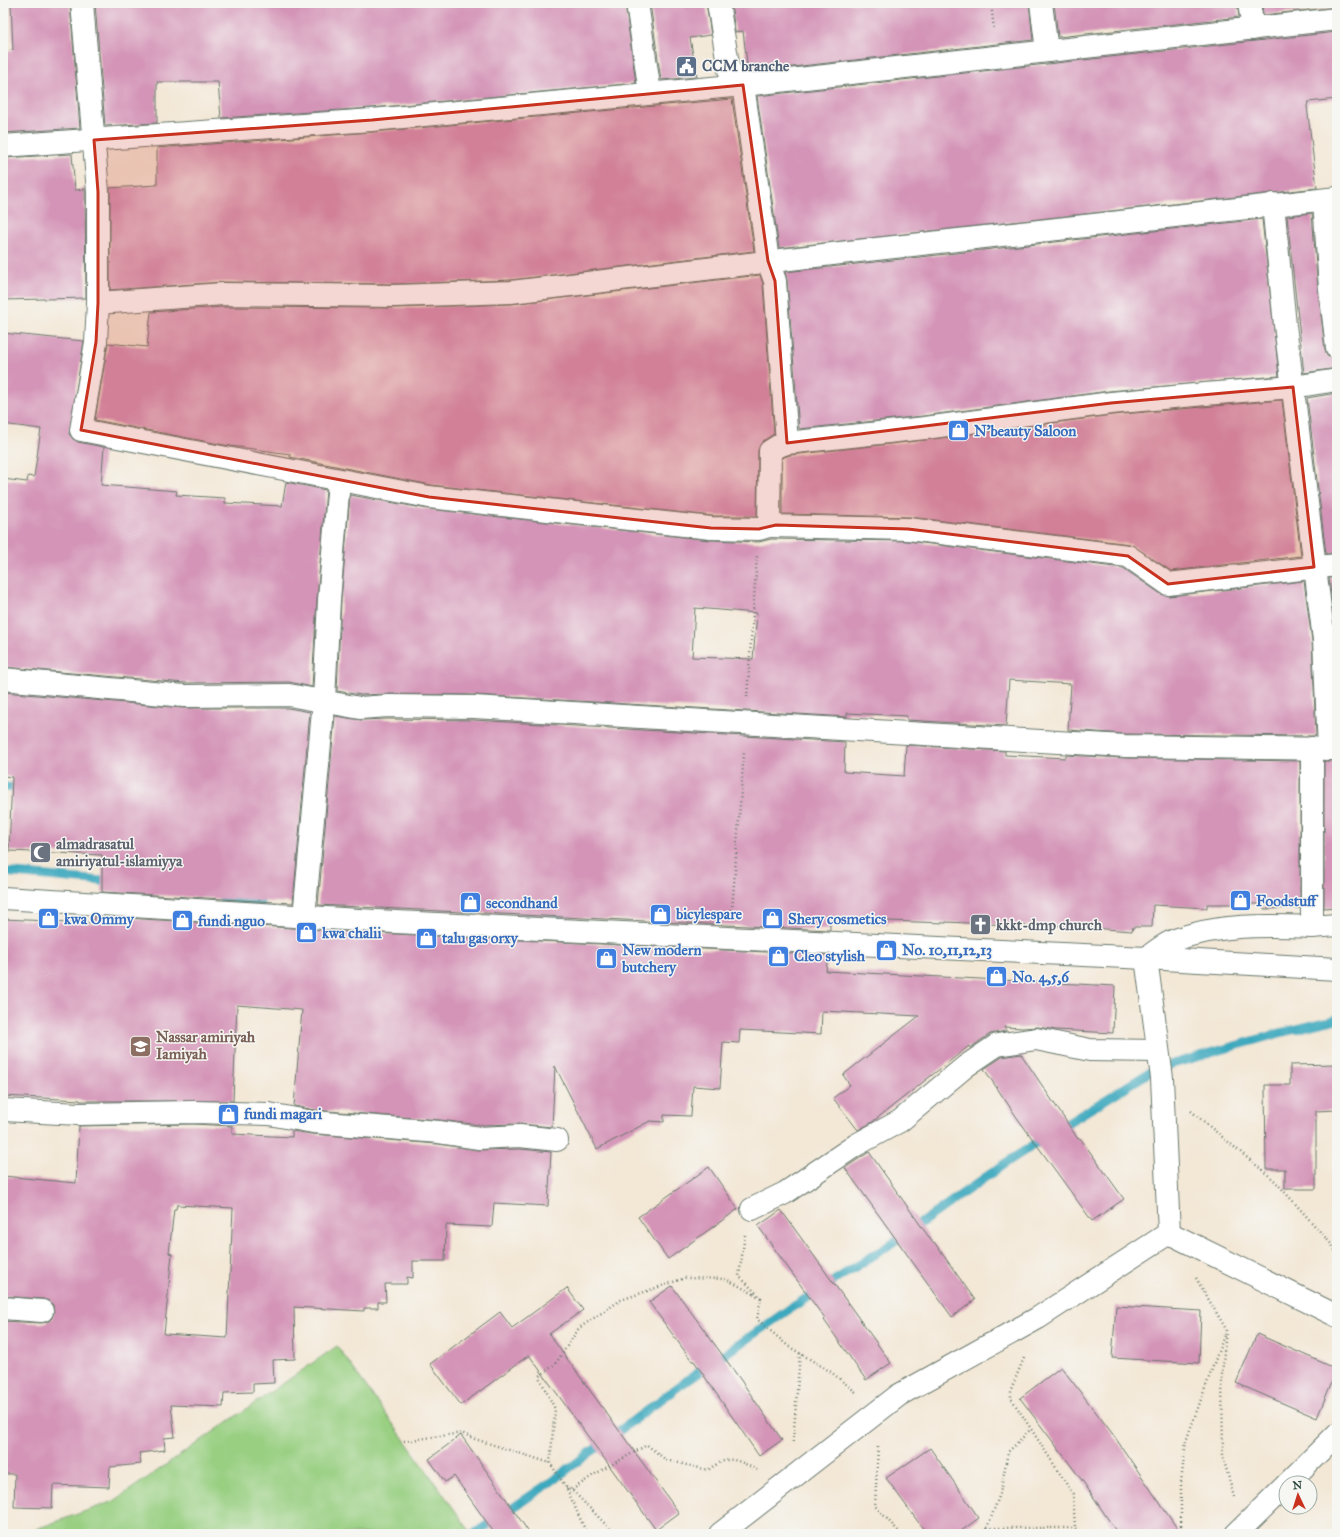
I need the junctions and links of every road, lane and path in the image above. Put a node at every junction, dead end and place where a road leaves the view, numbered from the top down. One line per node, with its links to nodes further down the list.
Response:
1 (82, 3): 11 (street)
2 (637, 3): 10 (street)
3 (718, 3): 9 (street)
4 (1041, 3): 8 (street)
5 (1249, 3): 7 (street)
6 (1337, 19): 7 (street)
7 (1253, 29): 8 (street)
8 (1047, 51): 9 (street)
9 (743, 85): 10 (street); 15 (street)
10 (650, 93): 11 (street)
11 (94, 140): 12 (street); 16 (street)
12 (3, 146)
13 (1331, 199): 14 (street); 17 (street)
14 (1273, 204): 15 (street); 19 (street)
15 (768, 261): 16 (street); 20 (street)
16 (98, 302): 21 (street)
17 (1337, 348)
18 (1337, 380): 19 (street)
19 (1293, 388): 20 (street); 24 (street)
20 (787, 443): 22 (street)
21 (339, 481): 22 (street); 26 (street)
22 (769, 526): 24 (street)
23 (1337, 565): 24 (street)
24 (1314, 567): 27 (street)
25 (3, 679): 26 (street)
26 (324, 700): 27 (street); 29 (street)
27 (1326, 748): 31 (street)
28 (3, 898): 29 (street)
29 (304, 917): 32 (street)
30 (1337, 925): 31 (street)
31 (1312, 927): 32 (street)
32 (1146, 958): 33 (street); 34 (street)
33 (1337, 969)
34 (1160, 1068): 37 (street); 38 (street); 39 (path)
35 (3, 1110): 36 (street)
36 (557, 1140)
37 (752, 1209): 41 (path)
38 (1169, 1233): 44 (street); 45 (street)
39 (1337, 1254)
40 (1194, 1274): 46 (path)
41 (762, 1298): 47 (path); 52 (path)
42 (3, 1308): 43 (street)
43 (42, 1311)
44 (1337, 1316)
45 (1038, 1318): 48 (street); 49 (path)
46 (1226, 1329): 60 (path); 67 (path)
47 (800, 1353): 48 (path); 54 (path)
48 (880, 1410): 54 (street); 64 (path)
49 (1031, 1429): 58 (path); 59 (path)
50 (1337, 1434): 53 (street)
51 (404, 1441): 52 (path)
52 (550, 1463): 55 (path)
53 (1296, 1475)
54 (791, 1479): 56 (path); 63 (street)
55 (566, 1487): 56 (path); 61 (path)
56 (572, 1490): 62 (path)
57 (1278, 1493): 60 (street)
58 (987, 1528): 59 (path); 65 (path)
59 (1075, 1528): 66 (path)
60 (1240, 1531)
61 (587, 1534)
62 (614, 1534)
63 (720, 1534)
64 (901, 1534)
65 (982, 1534)
66 (1081, 1534)
67 (1181, 1534)

